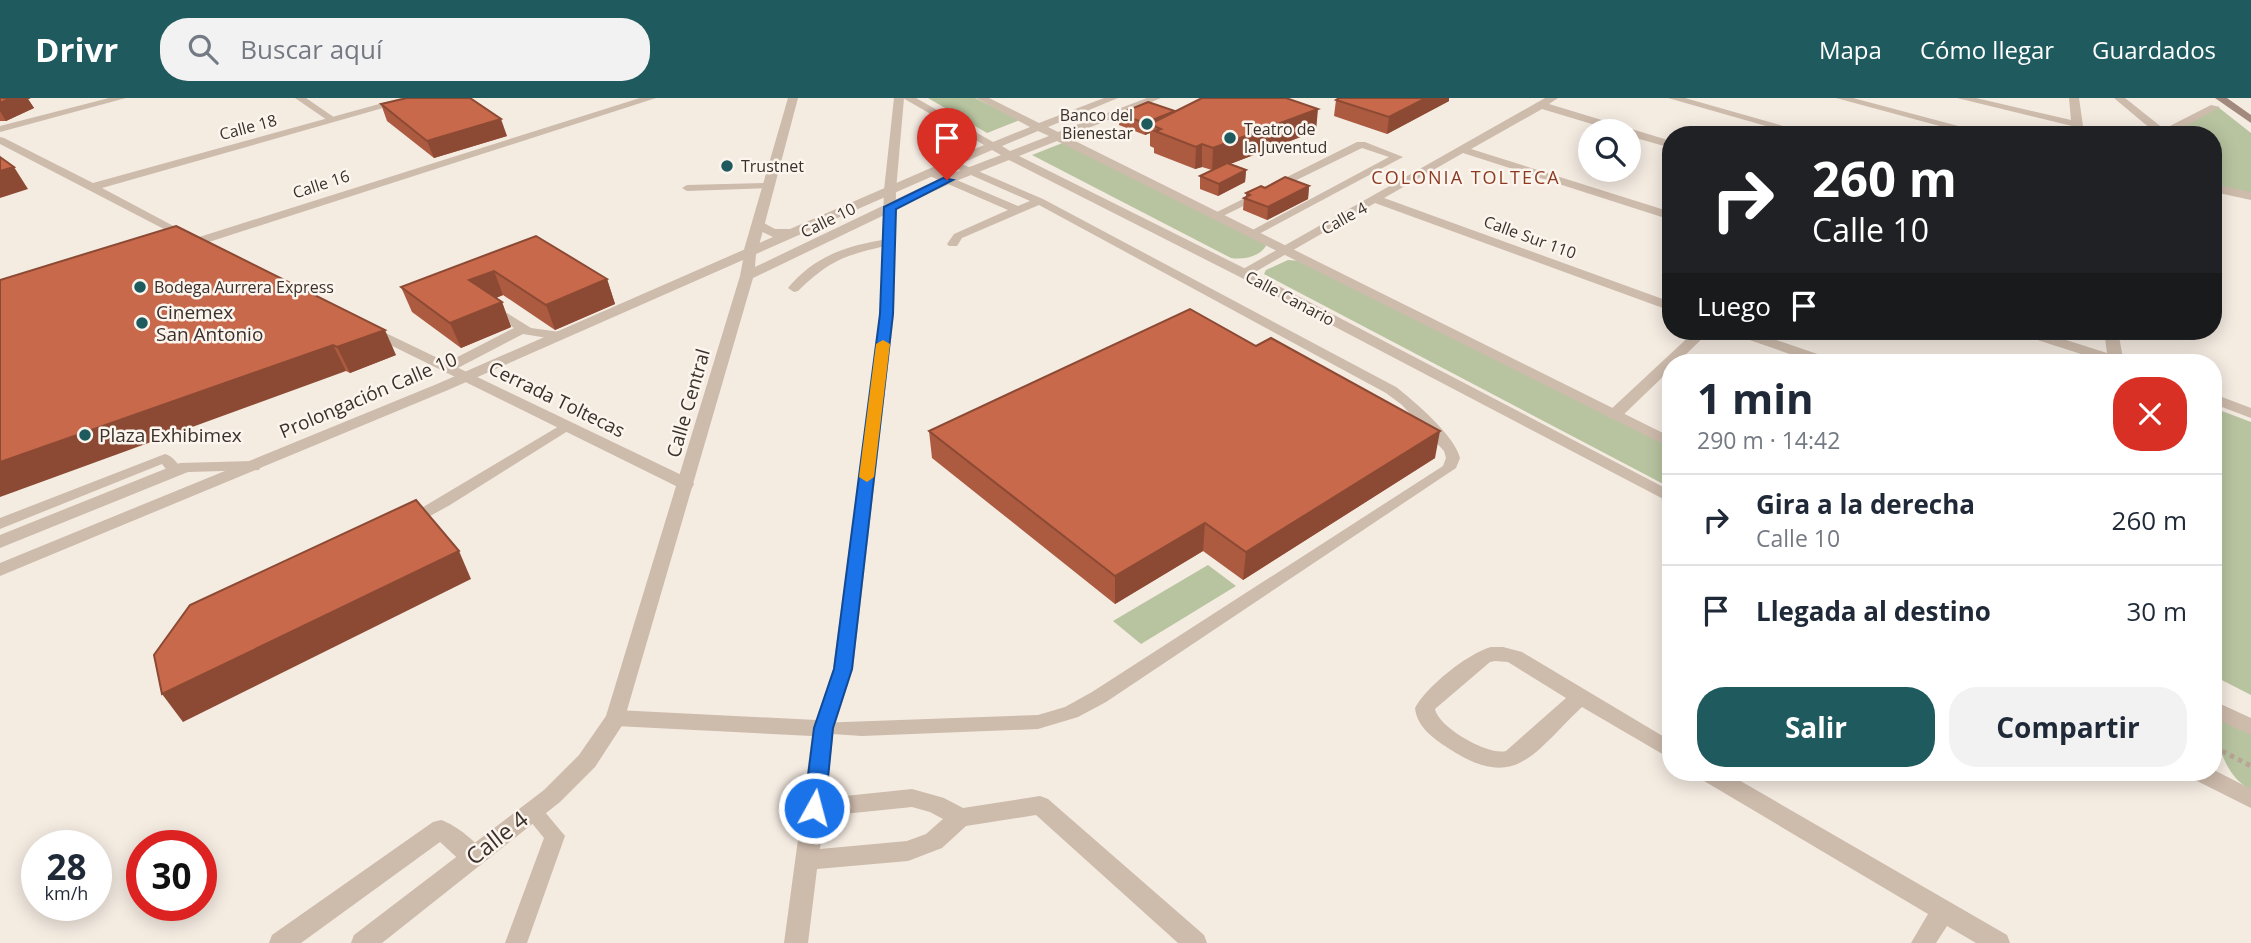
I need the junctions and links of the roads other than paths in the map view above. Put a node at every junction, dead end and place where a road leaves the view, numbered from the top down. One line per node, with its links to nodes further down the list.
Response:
1 (121, 98): 29 (street)
2 (300, 98): 20 (lane)
3 (413, 98): 20 (street, Calle 18)
4 (651, 98): 58 (street, Calle 16)
5 (793, 98): 41 (street, Calle Central)
6 (899, 98): 44 (street)
7 (908, 98): 34 (street, Calle Canario)
8 (981, 98): 28 (street)
9 (1114, 98): 28 (street, Calle 10)
10 (1156, 98): 30 (street, Calle 10)
11 (1553, 98): 18 (street, Calle 4)
12 (1673, 98): 22 (street)
13 (1841, 98): 23 (street)
14 (1962, 98): 24 (street)
15 (2074, 98): 25 (street)
16 (2119, 98): 26 (street)
17 (2222, 101): 21 (main road); 27 (street)
18 (1541, 105): 19 (street); 35 (street, Calle 4)
19 (1586, 119)
20 (333, 120): 42 (street, Calle 18)
21 (2251, 120)
22 (1777, 126)
23 (1931, 126)
24 (2063, 126)
25 (2077, 126)
26 (2155, 126)
27 (2179, 126)
28 (1038, 127): 30 (street); 34 (street, Calle 10)
29 (0, 129)
30 (1056, 136): 36 (street, Calle 10); 52 (street)
31 (1641, 136): 33 (street)
32 (0, 139): 42 (street)
33 (1662, 142)
34 (991, 145): 36 (street, Calle Canario); 37 (street, Calle 10)
35 (1464, 150): 47 (street, Calle 4); 51 (street)
36 (1009, 155): 38 (street, Calle 10); 62 (street, Calle Canario)
37 (950, 162): 38 (lane); 39 (street, Calle 10)
38 (970, 170): 40 (street, Calle 10); 48 (lane)
39 (929, 172): 40 (lane); 44 (street, Calle 10)
40 (947, 180): 49 (street, Calle 10); 50 (lane)
41 (768, 186): 43 (lane); 53 (street, Calle Central)
42 (92, 187): 58 (street)
43 (687, 188)
44 (890, 190): 49 (street); 54 (street, Calle 10)
45 (2222, 190): 46 (street)
46 (2251, 196)
47 (1377, 200): 60 (street, Calle 4); 65 (street, Calle Sur 110)
48 (1039, 201): 50 (lane); 96 (lane)
49 (890, 207): 56 (street); 63 (street, Calle 10)
50 (1017, 210): 57 (lane)
51 (1662, 213)
52 (1217, 215): 55 (street); 55 (lane)
53 (758, 225): 54 (street); 61 (street, Calle Central)
54 (798, 232): 61 (street, Calle 10)
55 (1253, 233): 60 (street)
56 (889, 242): 64 (lane); 96 (street)
57 (953, 243)
58 (204, 245): 59 (street, Calle 16)
59 (171, 250)
60 (1287, 250): 62 (street, Calle 4); 81 (street)
61 (750, 253): 63 (street, Calle Central); 69 (street, Prolongación Calle 10)
62 (1243, 273): 87 (street, Calle Canario)
63 (747, 276): 86 (street, Calle Central)
64 (794, 288)
65 (1662, 304)
66 (491, 307): 68 (lane)
67 (360, 324): 76 (street, Cerrada Toltecas)
68 (523, 329): 69 (lane); 76 (lane)
69 (560, 336): 78 (street, Prolongación Calle 10)
70 (1693, 340): 73 (street)
71 (1763, 340): 74 (street)
72 (2051, 340): 75 (street)
73 (1679, 354)
74 (1804, 354)
75 (2093, 354)
76 (447, 368): 78 (street, Cerrada Toltecas)
77 (1662, 370): 81 (street)
78 (466, 378): 82 (street, Cerrada Toltecas); 84 (street, Prolongación Calle 10)
79 (2222, 401): 80 (street)
80 (2251, 413)
81 (1614, 415): 83 (street)
82 (566, 426): 86 (street, Cerrada Toltecas); 89 (lane)
83 (1662, 439)
84 (253, 466): 85 (street); 91 (street, Prolongación Calle 10)
85 (175, 471): 88 (lane); 90 (street)
86 (686, 484): 94 (street, Calle Central)
87 (1662, 493)
88 (0, 524)
89 (397, 526)
90 (0, 542)
91 (0, 570)
92 (1580, 697): 92 (street); 97 (street)
93 (2222, 713): 95 (street)
94 (616, 718): 96 (street); 102 (street, Calle 4)
95 (2251, 727)
96 (824, 728): 101 (street)
97 (1662, 746)
98 (1725, 781): 106 (street)
99 (2218, 781): 100 (street)
100 (2251, 799)
101 (814, 808): 103 (street); 105 (street)
102 (532, 811): 104 (street, Calle 4); 109 (lane)
103 (960, 818): 105 (street); 111 (street)
104 (474, 857): 107 (street); 108 (street, Calle 4)
105 (808, 860): 110 (street)
106 (1942, 911): 112 (street); 113 (street)
107 (281, 943)
108 (363, 943)
109 (516, 943)
110 (796, 943)
111 (1195, 943)
112 (1923, 943)
113 (1998, 943)

